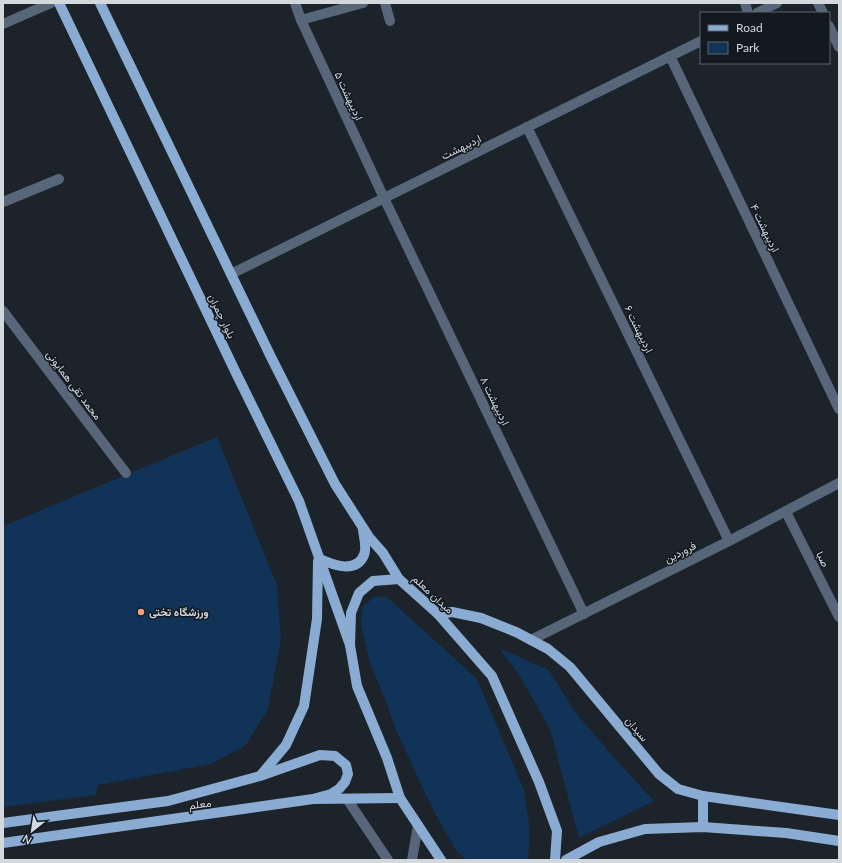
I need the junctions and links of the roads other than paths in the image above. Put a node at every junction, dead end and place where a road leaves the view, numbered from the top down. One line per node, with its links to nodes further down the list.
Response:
1 (51, 3): 11 (street)
2 (59, 3): 28 (main road, بلوار چمران)
3 (100, 3): 20 (main road)
4 (295, 3): 9 (street, اردیبهشت ۵)
5 (363, 3): 9 (street)
6 (384, 3): 10 (street)
7 (777, 3): 8 (street)
8 (759, 12)
9 (301, 20): 18 (street, اردیبهشت ۵)
10 (390, 21)
11 (3, 24)
12 (830, 28): 14 (street)
13 (700, 41): 15 (street, اردیبهشت)
14 (839, 47)
15 (670, 56): 16 (street, اردیبهشت); 22 (street, اردیبهشت ۴)
16 (527, 127): 18 (street, اردیبهشت); 27 (street, اردیبهشت ۶)
17 (59, 179): 19 (street)
18 (384, 198): 20 (street, اردیبهشت); 31 (street, اردیبهشت ۸)
19 (3, 202)
20 (231, 274): 26 (main road)
21 (3, 311): 23 (street, محمد تقی همایونی)
22 (839, 409)
23 (126, 473)
24 (839, 483): 25 (street, فروردین)
25 (786, 512): 27 (street, فروردین); 32 (street, صبا)
26 (363, 528): 28 (main road); 29 (main road)
27 (729, 541): 31 (street, فروردین)
28 (319, 556): 34 (main road, بلوار چمران); 35 (main road)
29 (399, 579): 30 (main road, میدان معلم); 34 (main road, میدان معلم)
30 (438, 614): 33 (main road, سیدان); 49 (main road, میدان معلم)
31 (584, 614): 33 (street, فروردین)
32 (839, 616)
33 (531, 640): 36 (main road, سیدان)
34 (350, 645): 37 (main road, میدان معلم)
35 (260, 776): 39 (main road, معلم); 41 (main road, معلم)
36 (703, 796): 40 (main road, سیدان); 43 (main road)
37 (400, 798): 38 (main road, معلم); 42 (main road, میدان معلم)
38 (347, 799): 39 (main road, معلم); 46 (street)
39 (313, 800): 45 (main road, معلم)
40 (839, 815)
41 (3, 823)
42 (418, 825): 47 (street); 48 (main road, میدان معلم)
43 (703, 827): 44 (main road); 50 (main road)
44 (839, 840)
45 (3, 843)
46 (388, 860)
47 (412, 860)
48 (441, 860)
49 (555, 860)
50 (566, 860)

